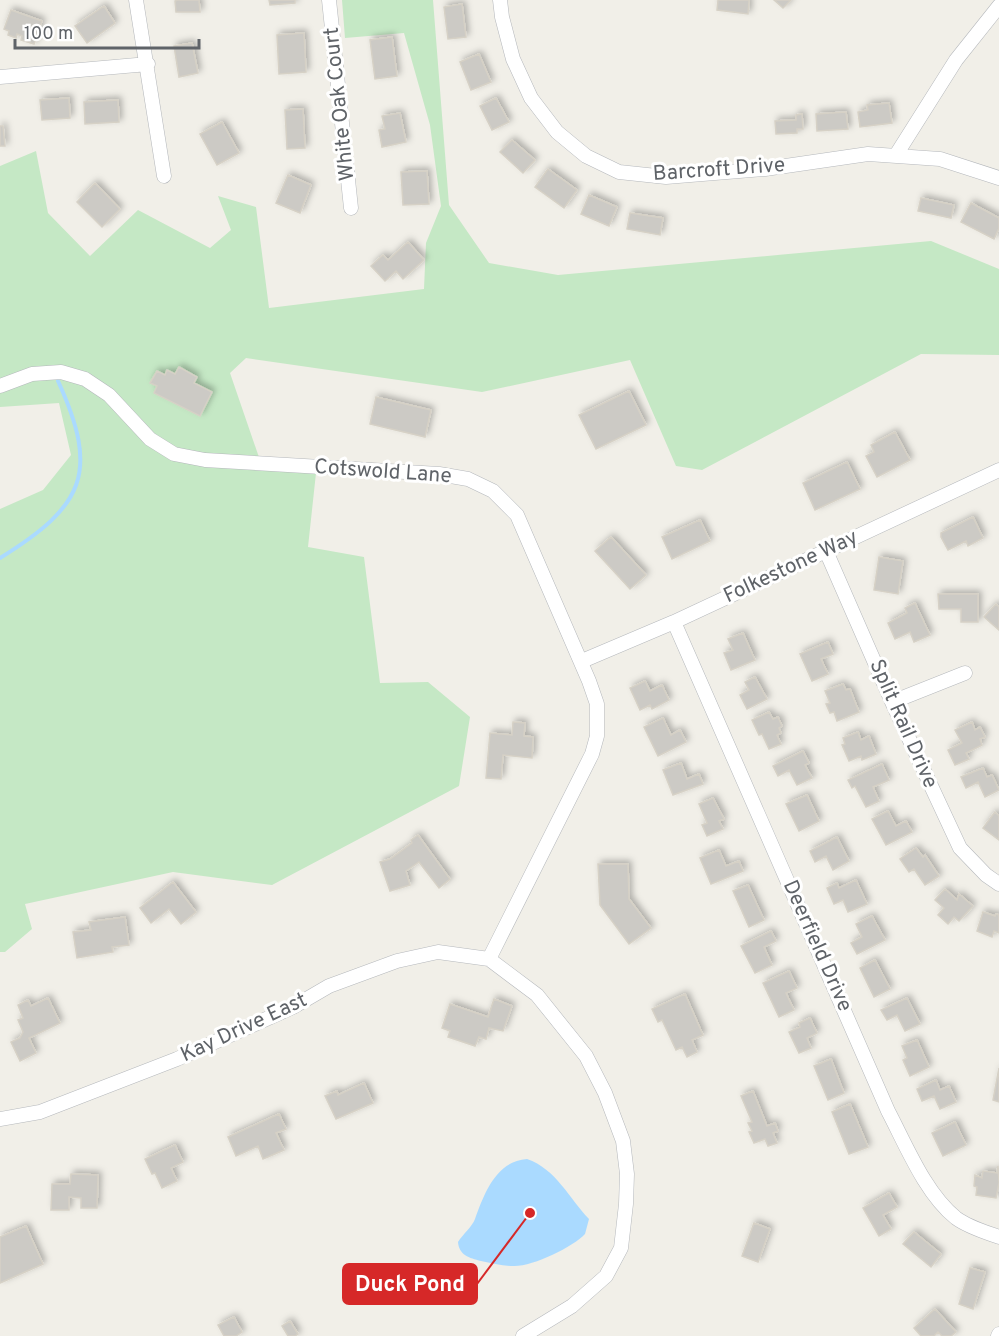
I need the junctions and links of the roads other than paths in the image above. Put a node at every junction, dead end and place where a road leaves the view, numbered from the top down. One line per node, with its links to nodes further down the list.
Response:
1 (136, 0): 5 (street)
2 (328, 0): 10 (street, White Oak Court)
3 (500, 0): 7 (street, Barcroft Drive)
4 (999, 6): 7 (street)
5 (148, 64): 6 (street); 8 (street)
6 (0, 77)
7 (896, 155): 9 (street, Barcroft Drive)
8 (164, 176)
9 (999, 178)
10 (351, 208)
11 (0, 386): 15 (street, Cotswold Lane)
12 (999, 470): 13 (street, Folkestone Way)
13 (826, 551): 14 (street, Folkestone Way); 17 (street, Split Rail Drive)
14 (674, 622): 15 (street, Folkestone Way); 21 (street, Deerfield Drive)
15 (582, 661): 19 (street, Cotswold Lane)
16 (965, 673): 17 (street)
17 (892, 702): 18 (street, Split Rail Drive)
18 (999, 884)
19 (489, 959): 20 (street, Kay Drive East); 22 (street)
20 (0, 1119)
21 (999, 1237)
22 (523, 1336)

